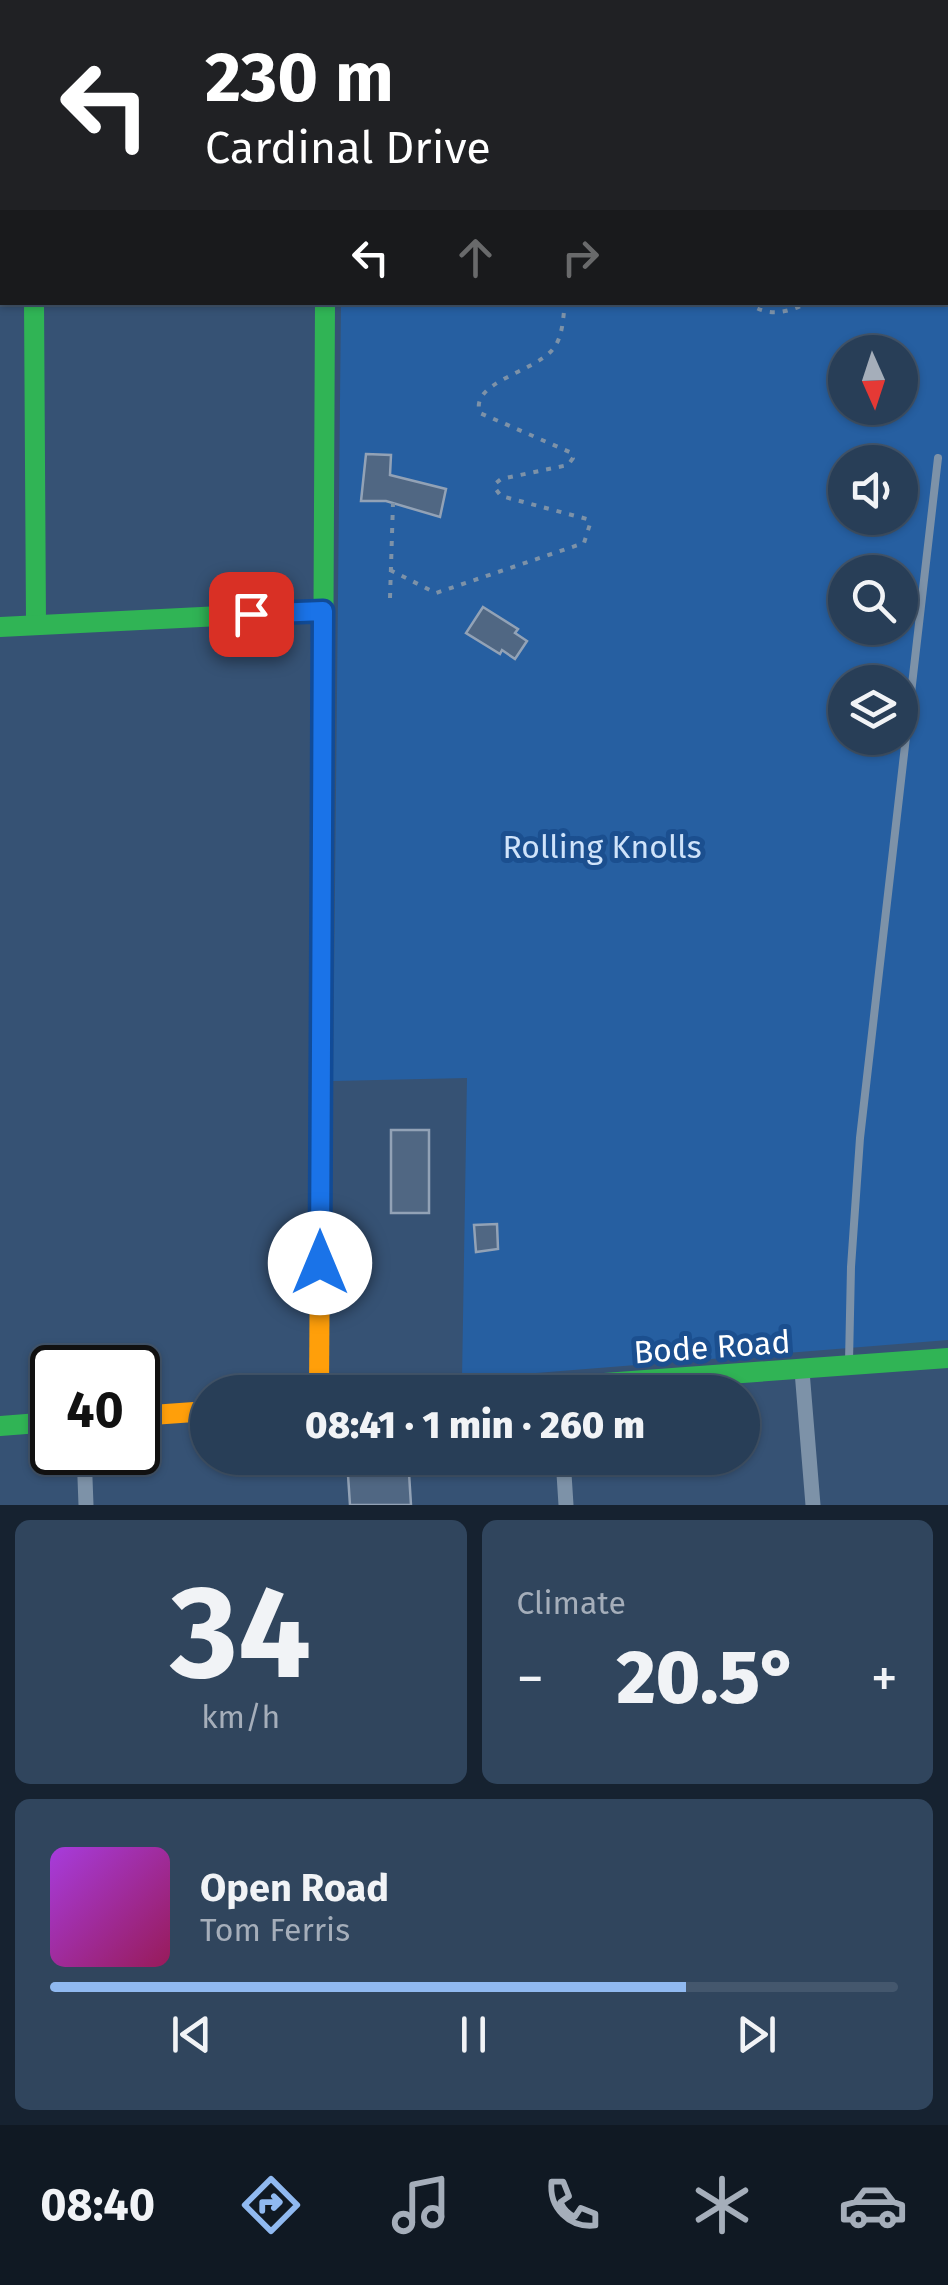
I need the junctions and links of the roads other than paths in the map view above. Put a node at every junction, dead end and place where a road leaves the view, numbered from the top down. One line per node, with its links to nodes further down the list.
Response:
1 (34, 305): 5 (street)
2 (324, 305): 4 (street)
3 (938, 458): 8 (lane)
4 (323, 611): 5 (street); 10 (street)
5 (36, 623): 6 (street)
6 (0, 627)
7 (948, 1358): 8 (street, Bode Road)
8 (849, 1367): 9 (street, Bode Road)
9 (802, 1371): 11 (street, Bode Road); 20 (street)
10 (319, 1375)
11 (751, 1375)
12 (190, 1412): 13 (street)
13 (160, 1414)
14 (30, 1424): 15 (street)
15 (0, 1426)
16 (85, 1475): 18 (street)
17 (564, 1475): 19 (street)
18 (86, 1505)
19 (566, 1505)
20 (813, 1505)

